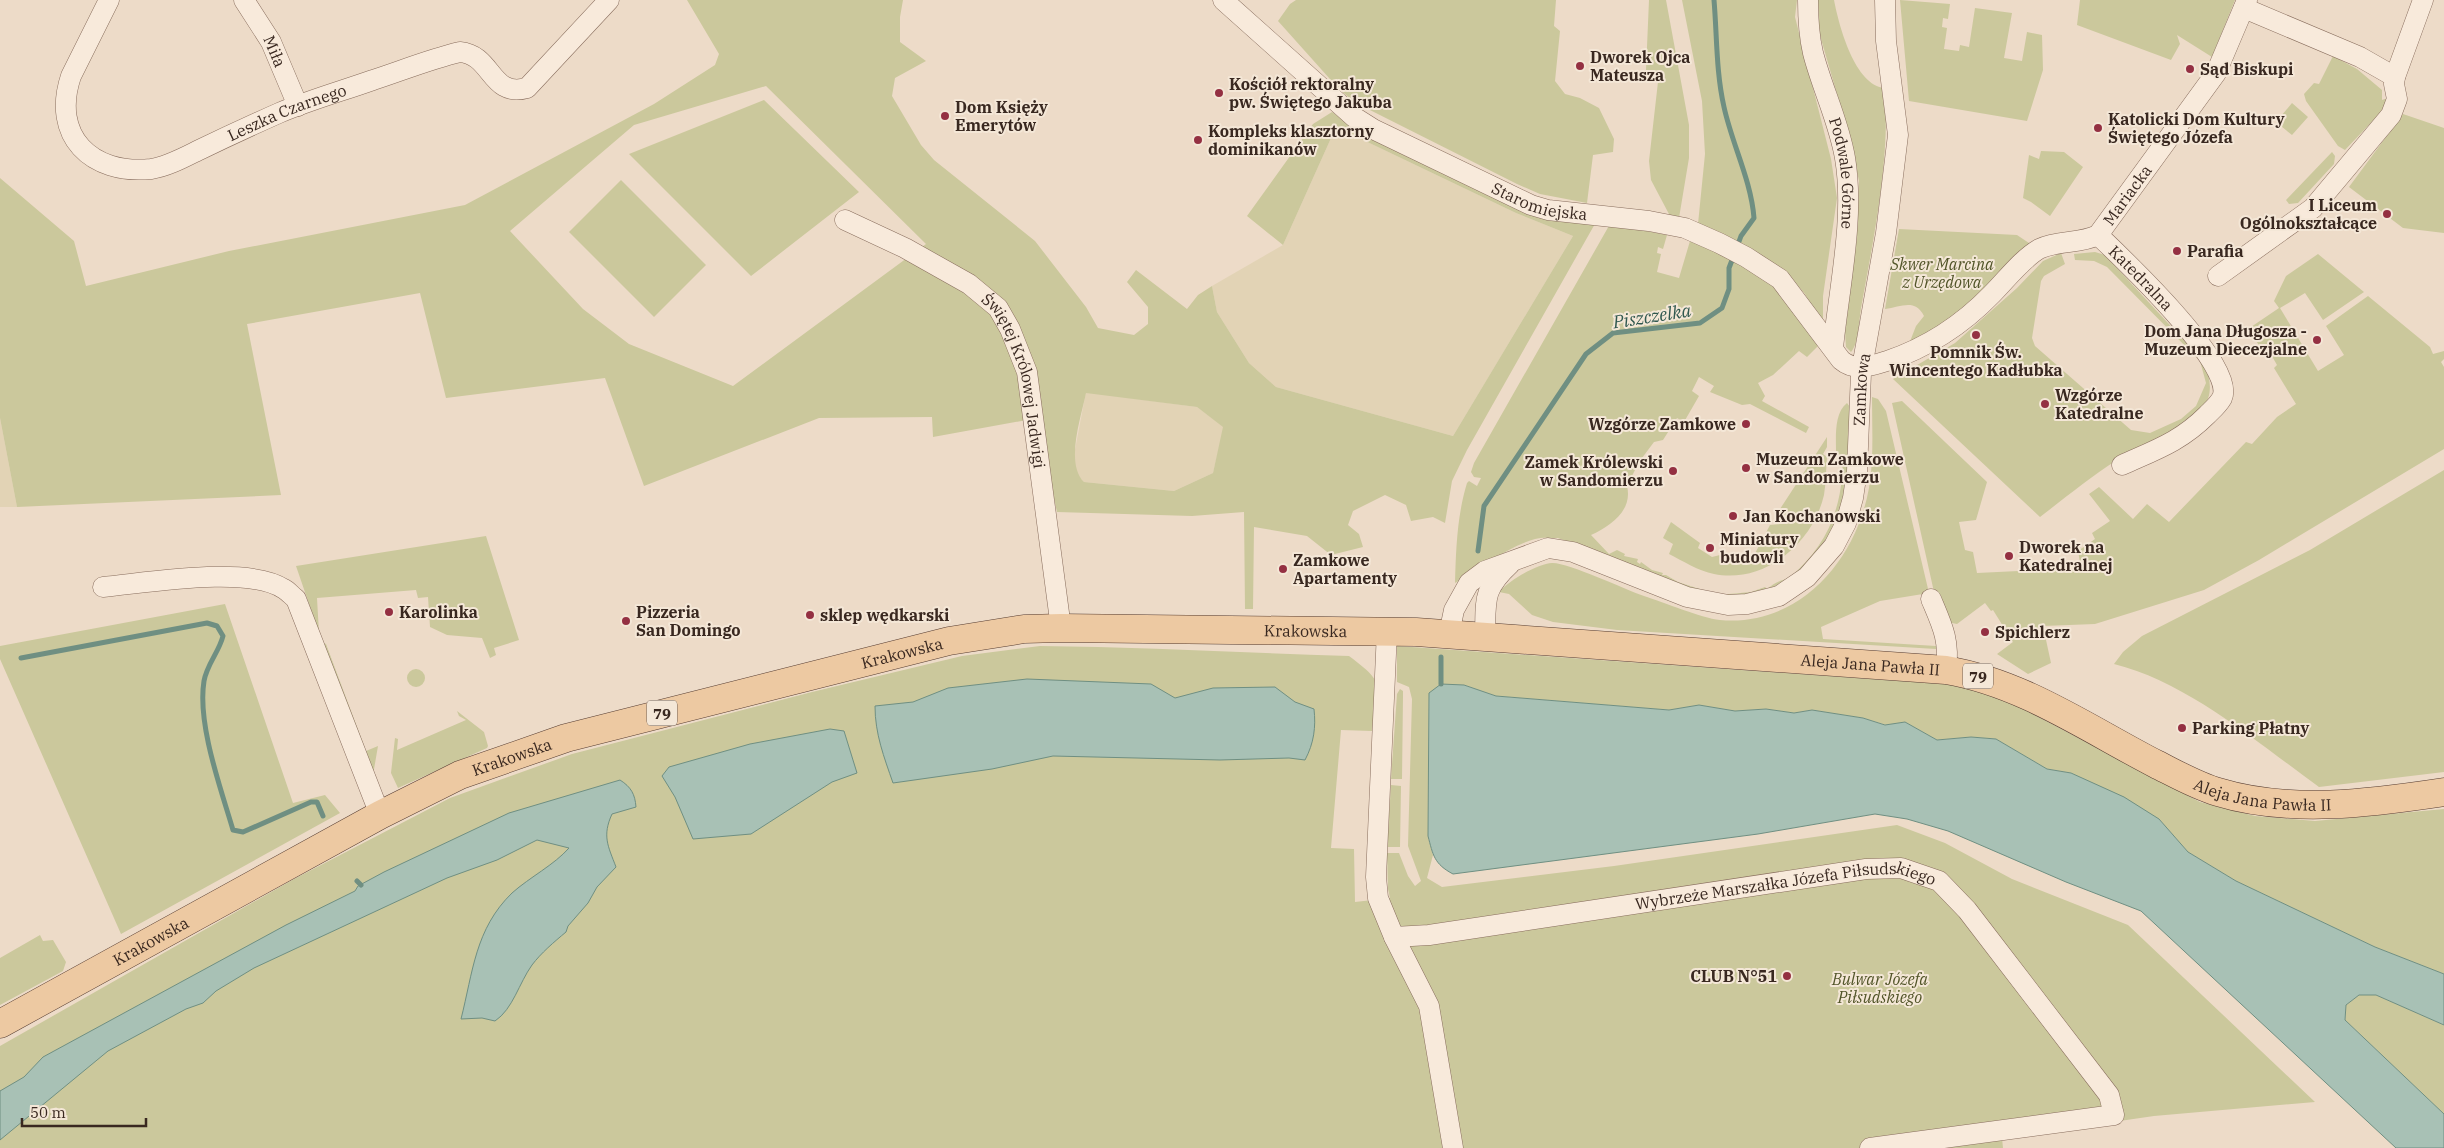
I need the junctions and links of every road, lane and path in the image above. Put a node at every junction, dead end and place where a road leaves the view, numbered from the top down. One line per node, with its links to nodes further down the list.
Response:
1 (109, 0): 10 (street, Leszka Czarnego)
2 (244, 0): 10 (street, Miła)
3 (608, 0): 10 (street, Leszka Czarnego)
4 (1223, 0): 14 (street, Staromiejska)
5 (1808, 0): 14 (street, Podwale Górne)
6 (1886, 0): 15 (street, Zamkowa)
7 (2423, 0): 9 (street)
8 (2246, 4): 9 (street); 12 (street, Mariacka)
9 (2395, 77): 13 (street)
10 (298, 106)
11 (845, 220): 20 (street, Świętej Królowej Jadwigi)
12 (2098, 235): 15 (street); 16 (street, Katedralna)
13 (2218, 276)
14 (1833, 348): 15 (street, Staromiejska)
15 (1862, 368): 17 (street, Zamkowa)
16 (2122, 465)
17 (1515, 559): 22 (street, Zamkowa); 23 (street, Zamkowa)
18 (103, 587): 26 (street)
19 (1931, 599): 24 (street)
20 (1060, 628): 21 (main road, Krakowska / 79); 26 (main road, Krakowska / 79)
21 (1388, 631): 22 (main road, Krakowska / 79); 27 (street)
22 (1449, 634): 23 (main road, Aleja Jana Pawła II / 79)
23 (1485, 636): 24 (main road, Aleja Jana Pawła II / 79)
24 (1946, 670): 25 (main road, Aleja Jana Pawła II / 79)
25 (2444, 792)
26 (380, 815): 28 (main road, Krakowska / 79)
27 (1394, 937): 29 (street); 30 (street, Wybrzeże Marszałka Józefa Piłsudskiego)
28 (0, 1024)
29 (1453, 1148)
30 (1870, 1148)

